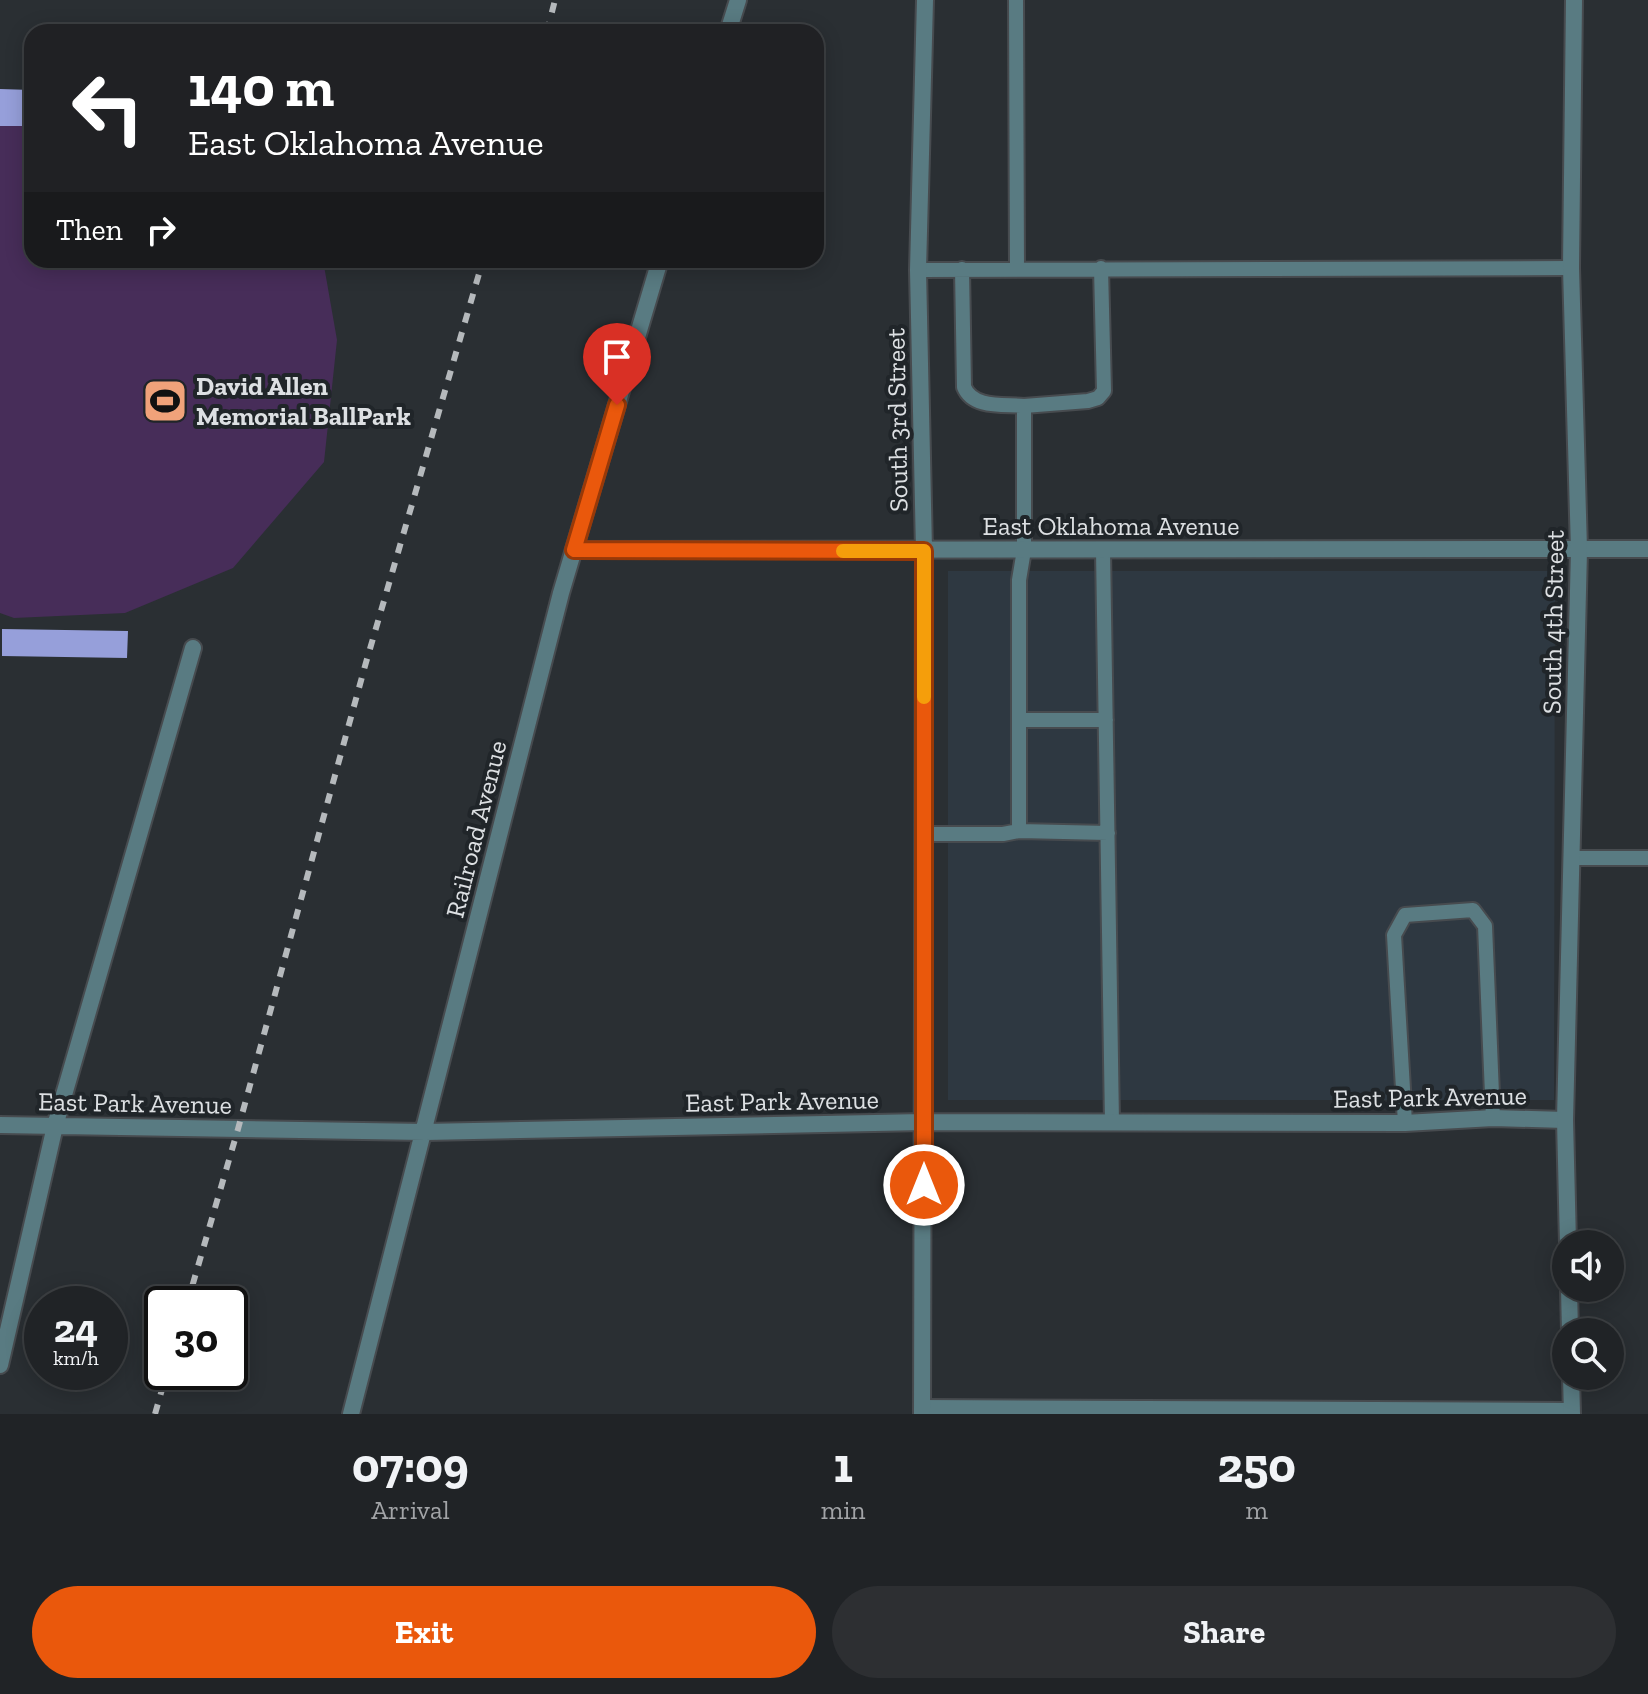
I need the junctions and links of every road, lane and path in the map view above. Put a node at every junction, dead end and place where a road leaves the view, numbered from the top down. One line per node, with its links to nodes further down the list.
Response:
1 (738, 0): 5 (street)
2 (925, 0): 11 (street, South 3rd Street)
3 (1016, 0): 10 (lane)
4 (1574, 0): 8 (street, South 4th Street)
5 (730, 24)
6 (658, 268): 14 (street, Railroad Avenue)
7 (1101, 268): 8 (lane); 10 (lane); 12 (lane)
8 (1571, 268): 17 (street, South 4th Street)
9 (962, 269): 10 (lane); 11 (lane); 12 (lane)
10 (1017, 269)
11 (918, 270): 18 (street, South 3rd Street)
12 (1024, 406): 15 (lane)
13 (1648, 549): 17 (street, East Oklahoma Avenue)
14 (574, 550): 18 (street, East Oklahoma Avenue); 34 (street, Railroad Avenue)
15 (1024, 550): 16 (street, East Oklahoma Avenue); 18 (street, East Oklahoma Avenue); 20 (lane)
16 (1103, 550): 17 (street, East Oklahoma Avenue); 21 (lane)
17 (1579, 550): 25 (street, South 4th Street)
18 (924, 551): 24 (street, South 3rd Street)
19 (193, 648): 33 (street)
20 (1020, 720): 21 (lane); 22 (lane)
21 (1106, 720): 23 (lane)
22 (1019, 831): 23 (lane); 24 (lane)
23 (1108, 833): 30 (lane)
24 (924, 834): 29 (street, South 3rd Street)
25 (1573, 858): 26 (lane); 28 (street, South 4th Street)
26 (1648, 858)
27 (1493, 1118): 28 (street, East Park Avenue); 31 (street, East Park Avenue); 31 (lane)
28 (1565, 1120): 35 (street, South 4th Street)
29 (924, 1122): 30 (street, East Park Avenue); 34 (street, East Park Avenue); 38 (street, South 3rd Street)
30 (1112, 1123): 31 (street, East Park Avenue)
31 (1405, 1123)
32 (0, 1125): 33 (street, East Park Avenue)
33 (55, 1126): 34 (street, East Park Avenue); 36 (street)
34 (425, 1132): 41 (street, Railroad Avenue)
35 (1568, 1230)
36 (0, 1365)
37 (1571, 1390): 40 (street)
38 (922, 1411): 39 (lane)
39 (1011, 1411): 40 (lane)
40 (1572, 1412)
41 (351, 1414)

